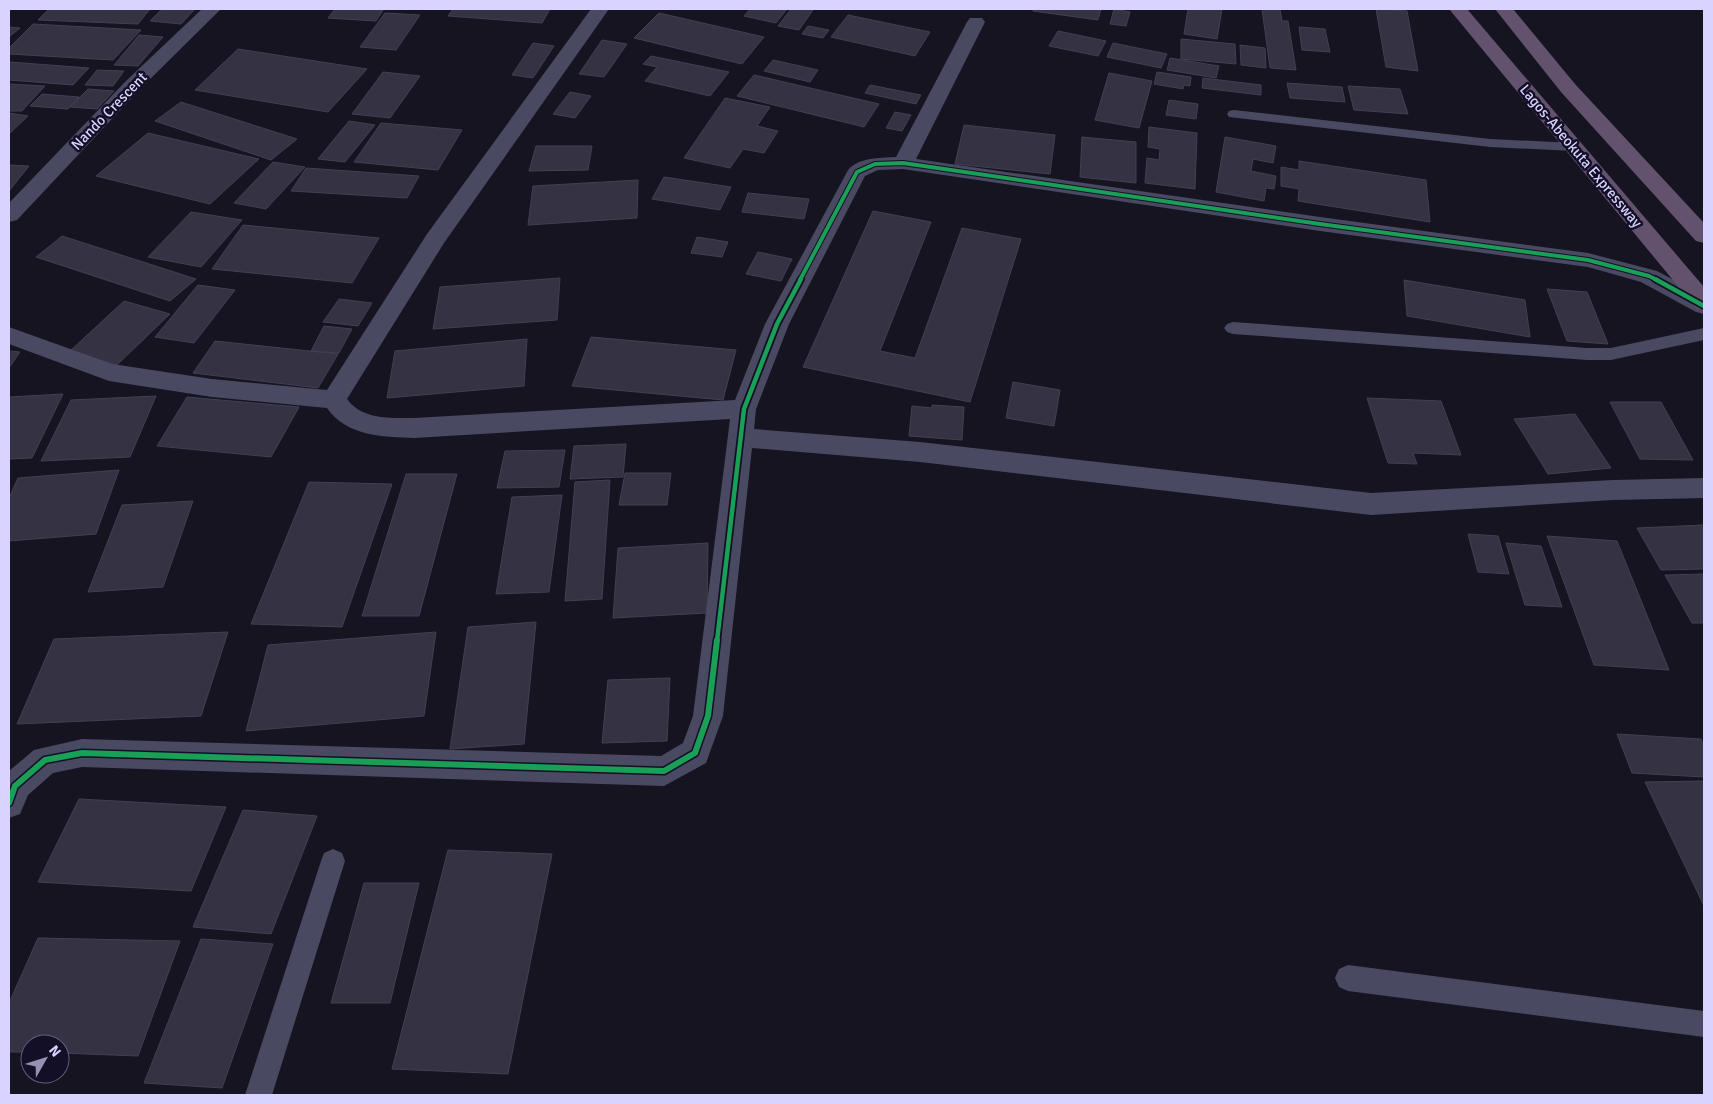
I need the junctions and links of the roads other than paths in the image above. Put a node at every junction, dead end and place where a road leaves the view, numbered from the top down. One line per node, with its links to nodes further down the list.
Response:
1 (212, 9): 9 (street, Nando Crescent)
2 (600, 9): 15 (street)
3 (1458, 9): 7 (highway, Lagos-Abeokuta Expressway)
4 (1504, 9): 10 (highway, Lagos-Abeokuta Expressway)
5 (976, 22): 8 (street)
6 (1234, 114): 7 (lane)
7 (1574, 147): 11 (highway, Lagos-Abeokuta Expressway)
8 (903, 163): 11 (street); 16 (street)
9 (9, 215)
10 (1704, 236)
11 (1704, 304)
12 (1233, 328): 13 (lane)
13 (1704, 334)
14 (9, 335): 15 (street)
15 (334, 400): 16 (street)
16 (742, 423): 17 (street); 18 (street)
17 (1704, 488)
18 (9, 802)
19 (333, 861): 22 (lane)
20 (1348, 978): 21 (lane)
21 (1704, 1024)
22 (258, 1095)

